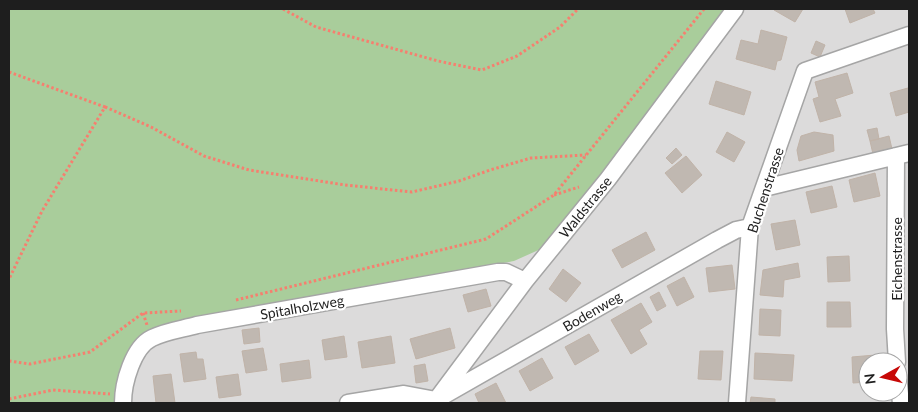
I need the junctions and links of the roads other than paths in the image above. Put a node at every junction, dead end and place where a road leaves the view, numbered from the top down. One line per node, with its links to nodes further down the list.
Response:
1 (735, 9): 6 (street, Waldstrasse)
2 (909, 35): 4 (street, Buchenstrasse)
3 (903, 155): 4 (street); 7 (street, Eichenstrasse)
4 (764, 188): 5 (street, Buchenstrasse)
5 (750, 227): 9 (street, Bodenweg); 11 (street, Buchenstrasse)
6 (525, 281): 8 (street, Spitalholzweg); 9 (street, Waldstrasse)
7 (896, 352)
8 (123, 399)
9 (435, 402): 10 (street)
10 (348, 403)
11 (737, 403)

